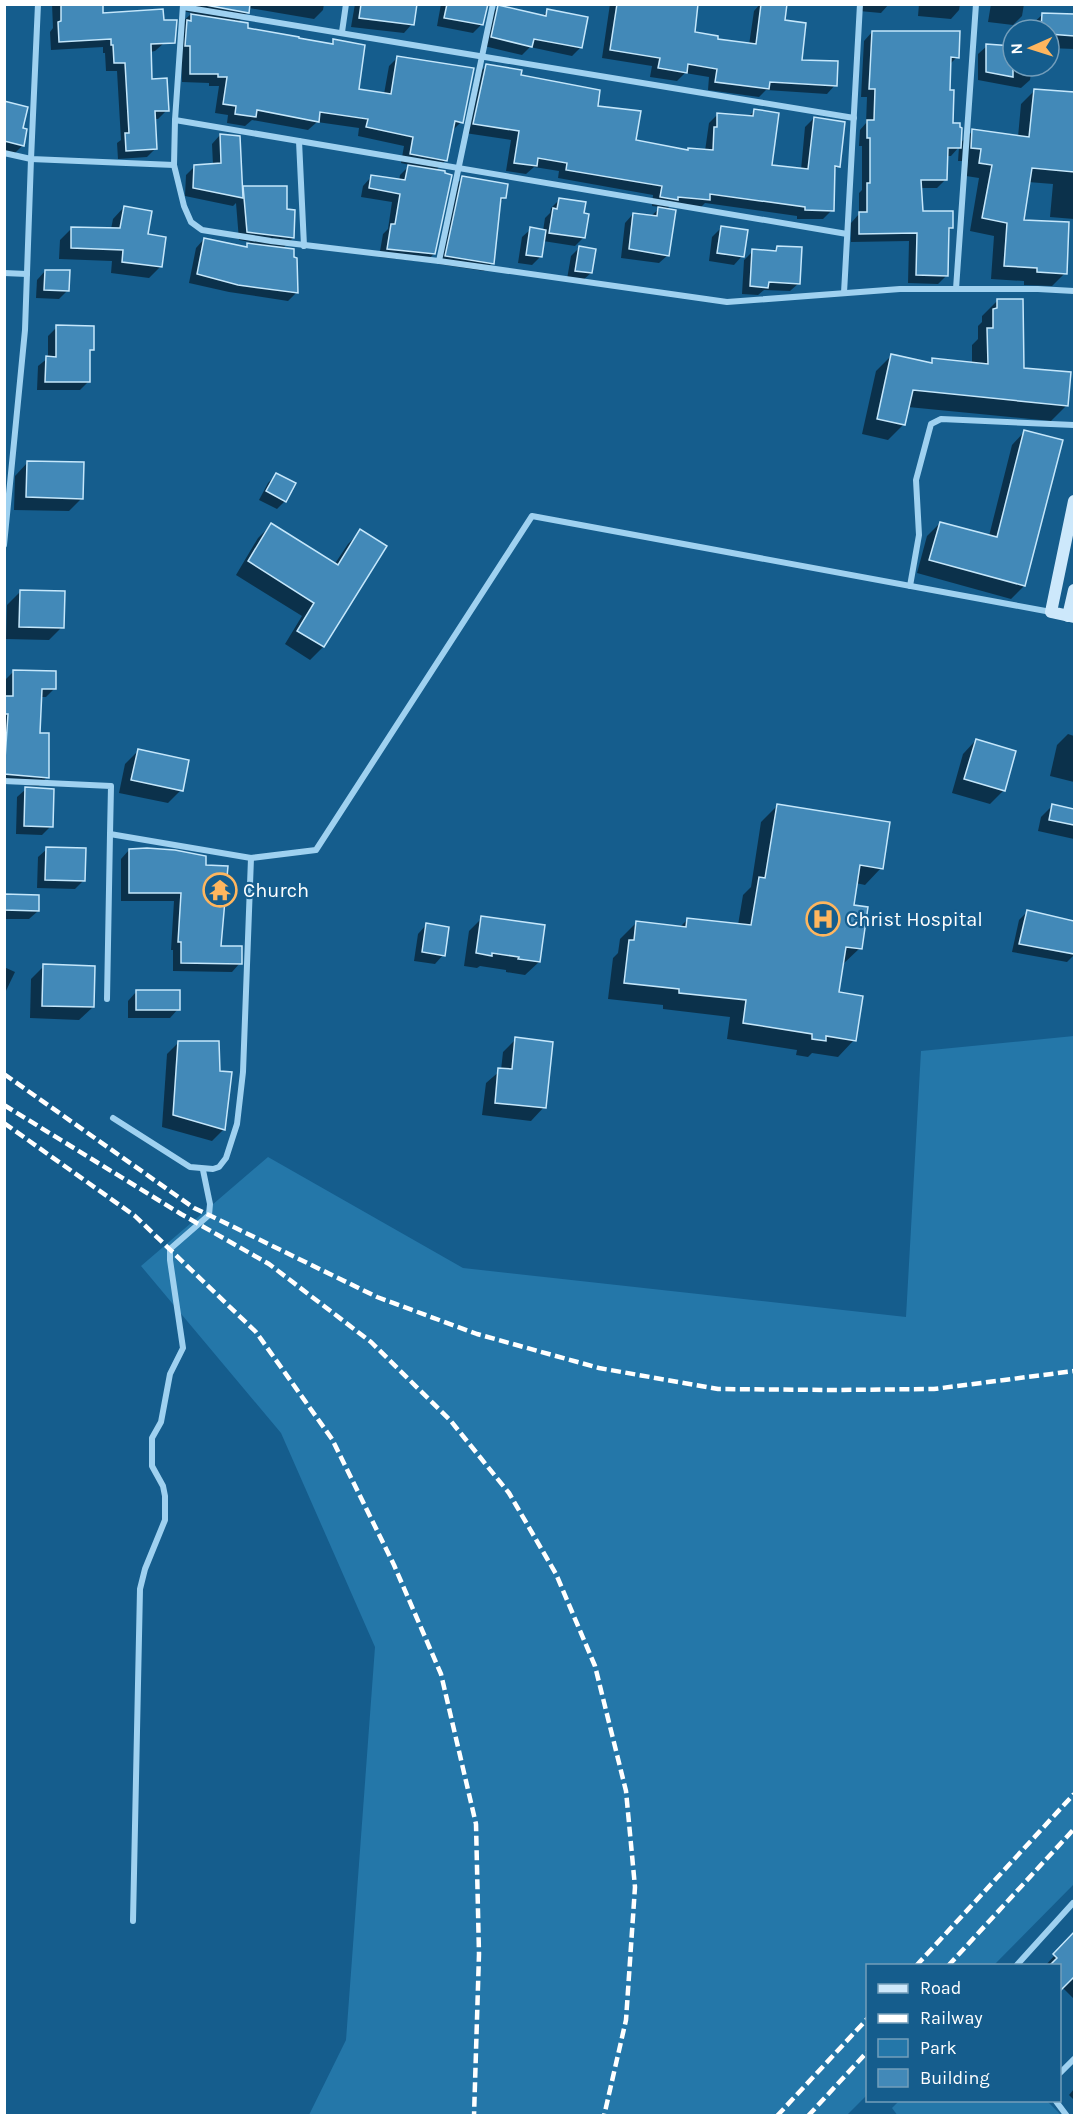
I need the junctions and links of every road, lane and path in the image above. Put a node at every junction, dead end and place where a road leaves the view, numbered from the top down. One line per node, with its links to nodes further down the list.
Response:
1 (38, 4): 13 (street)
2 (346, 4): 7 (street)
3 (493, 4): 8 (street)
4 (860, 4): 9 (street)
5 (976, 4): 21 (street)
6 (183, 6): 7 (street); 10 (street)
7 (342, 32): 8 (street)
8 (482, 56): 9 (street); 15 (street)
9 (854, 118): 16 (street)
10 (175, 120): 11 (street); 14 (street)
11 (299, 141): 15 (street); 17 (street)
12 (4, 153): 13 (street)
13 (31, 159): 14 (street); 20 (street)
14 (174, 165): 17 (street)
15 (458, 168): 16 (street); 18 (street)
16 (847, 234): 23 (street)
17 (304, 246): 18 (street)
18 (439, 261): 23 (street)
19 (4, 273): 20 (street)
20 (27, 274): 26 (street)
21 (956, 289): 22 (street); 23 (street)
22 (1074, 291)
23 (844, 293)
24 (1074, 425): 29 (street)
25 (4, 461): 26 (street)
26 (12, 461): 28 (street)
27 (1074, 501): 31 (street)
28 (4, 545)
29 (910, 586): 31 (street); 35 (street)
30 (1074, 590): 32 (street)
31 (1051, 612): 32 (street)
32 (1071, 617)
33 (4, 781): 34 (street)
34 (110, 834): 35 (street); 36 (street)
35 (251, 858): 38 (street)
36 (107, 999)
37 (113, 1118): 38 (street)
38 (203, 1170): 40 (street)
39 (1073, 1904): 41 (street)
40 (133, 1921)
41 (1017, 1964)
42 (1074, 2059): 43 (street)
43 (1061, 2071)
44 (1057, 2102): 45 (street)
45 (1067, 2115)

